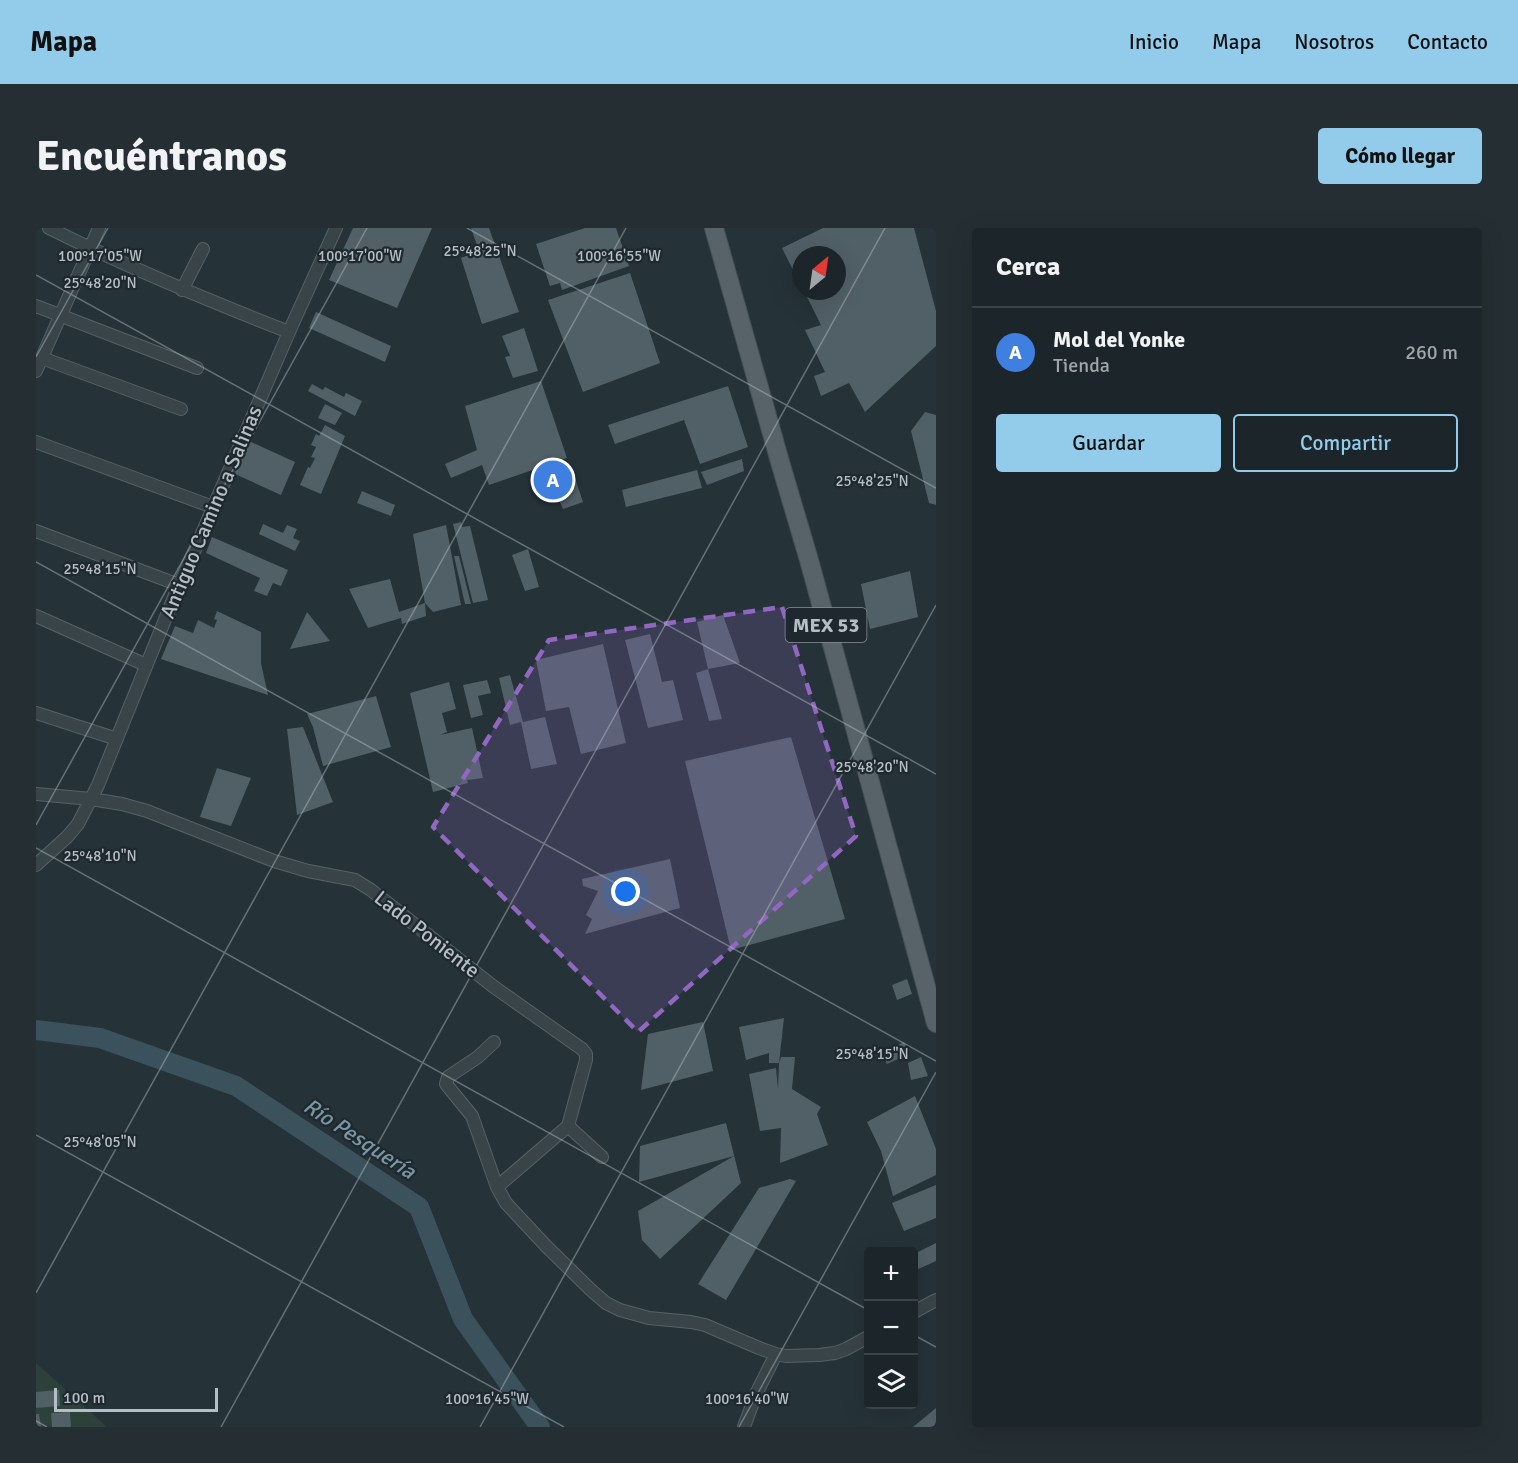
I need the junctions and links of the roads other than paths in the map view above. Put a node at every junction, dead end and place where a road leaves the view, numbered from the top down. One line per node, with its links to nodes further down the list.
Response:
1 (49, 228): 5 (street)
2 (99, 228): 5 (street)
3 (336, 228): 10 (street, Antiguo Camino a Salinas)
4 (714, 228): 26 (main road, MEX 53)
5 (89, 248): 7 (street); 9 (street)
6 (203, 249): 7 (street)
7 (182, 290): 10 (street)
8 (36, 306): 9 (street)
9 (60, 316): 11 (street); 12 (street)
10 (289, 333): 16 (street, Antiguo Camino a Salinas)
11 (42, 358): 13 (street); 14 (street)
12 (197, 368)
13 (36, 371)
14 (181, 409)
15 (36, 442): 16 (street)
16 (213, 507): 18 (street, Antiguo Camino a Salinas)
17 (36, 531): 18 (street)
18 (178, 585): 20 (street, Antiguo Camino a Salinas)
19 (36, 616): 20 (street)
20 (146, 665): 22 (street, Antiguo Camino a Salinas)
21 (36, 713): 22 (street)
22 (117, 739): 24 (street, Antiguo Camino a Salinas)
23 (36, 794): 24 (street)
24 (91, 799): 25 (street, Antiguo Camino a Salinas); 28 (street, Lado Poniente)
25 (36, 865)
26 (936, 1023)
27 (494, 1042): 30 (street)
28 (568, 1126): 29 (street); 30 (street)
29 (602, 1157)
30 (497, 1187): 34 (street)
31 (936, 1300): 32 (street)
32 (918, 1310)
33 (864, 1339): 34 (street)
34 (776, 1354): 35 (street)
35 (744, 1427)

